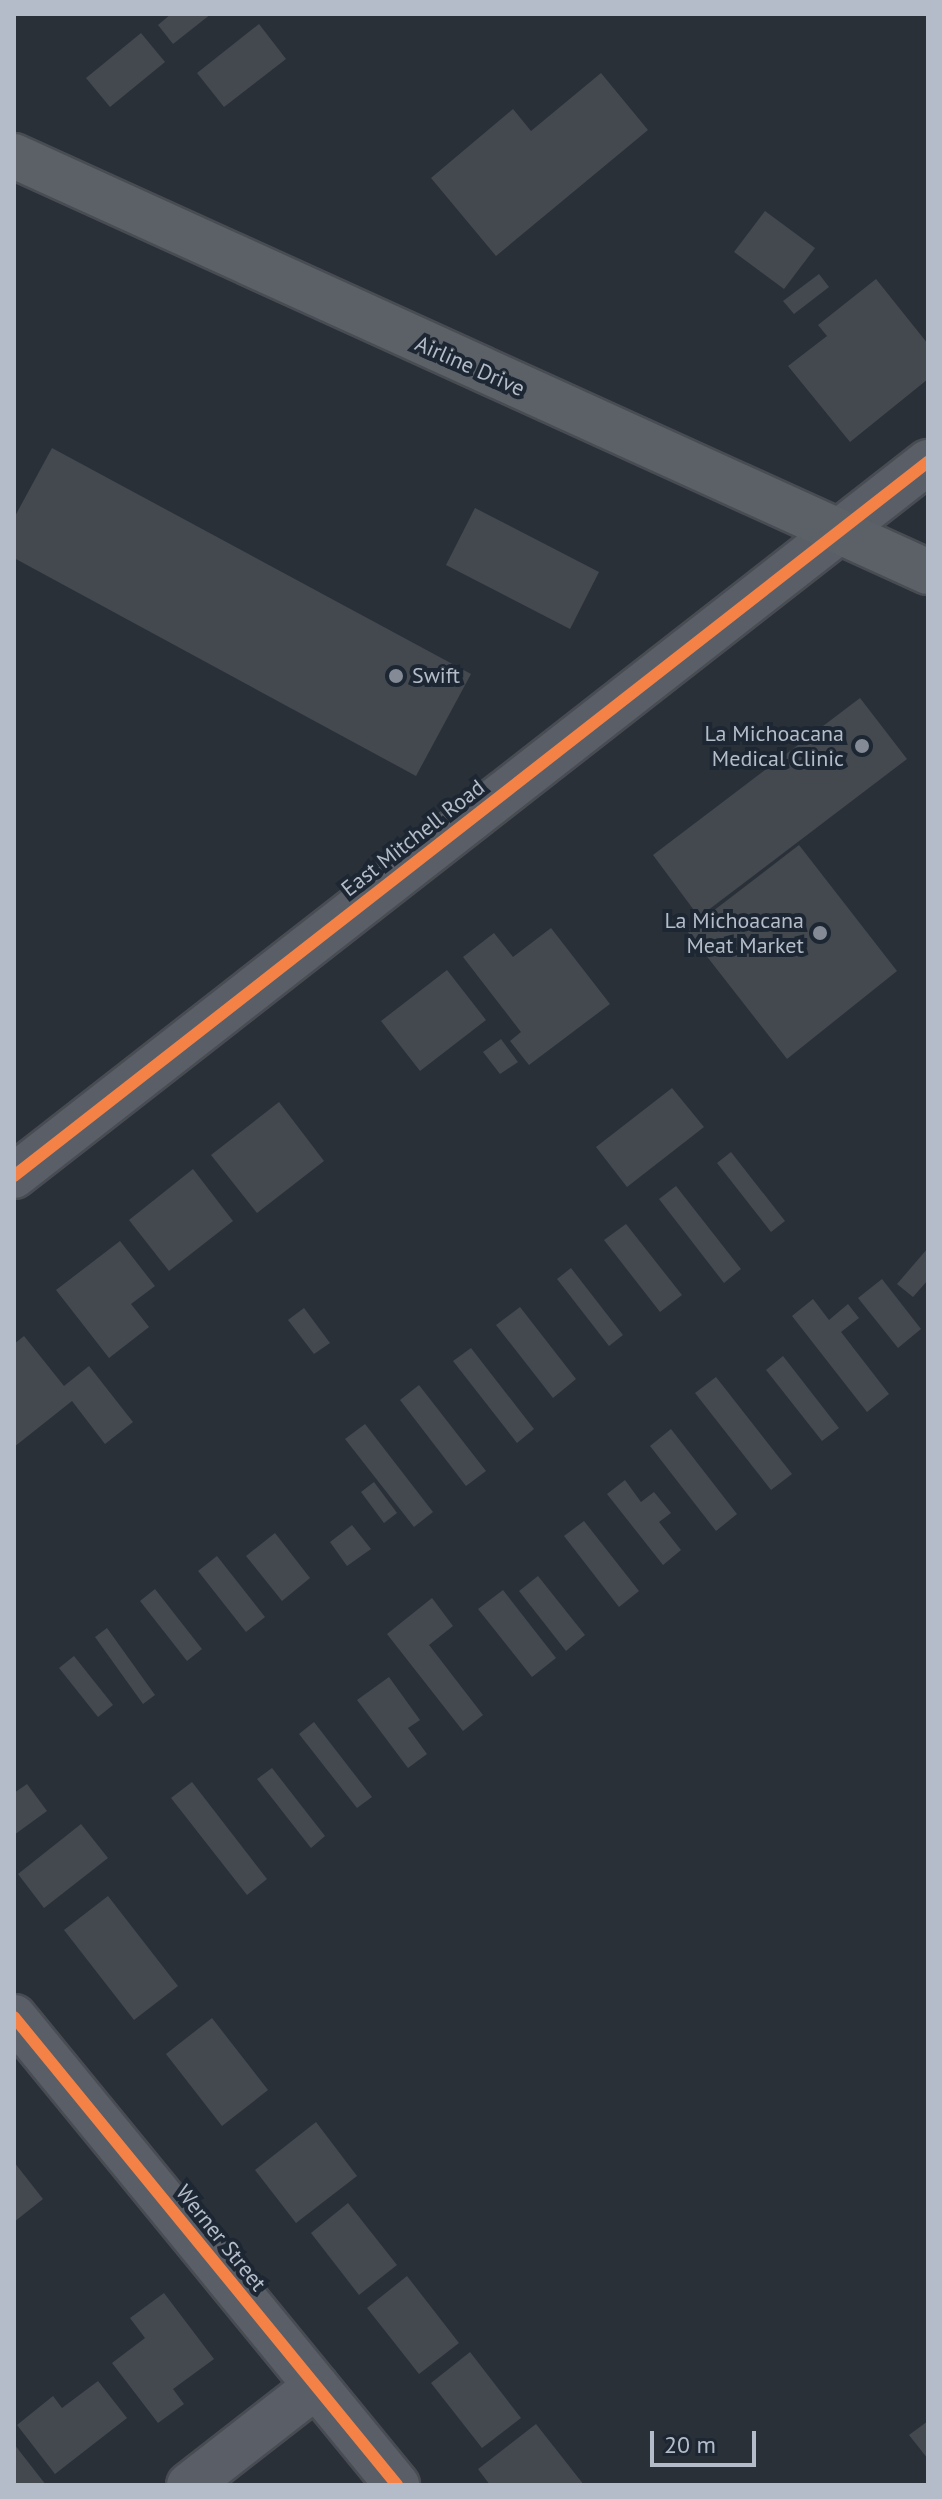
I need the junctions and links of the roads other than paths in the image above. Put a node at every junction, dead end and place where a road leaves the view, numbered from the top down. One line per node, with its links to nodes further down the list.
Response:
1 (14, 156): 3 (main road, Airline Drive)
2 (928, 462): 3 (street, East Mitchell Road)
3 (839, 533): 4 (main road, Airline Drive); 5 (street, East Mitchell Road)
4 (928, 572)
5 (14, 1176)
6 (14, 2017): 7 (street, Werner Street)
7 (316, 2386): 8 (street); 9 (street, Werner Street)
8 (189, 2485)
9 (397, 2485)

